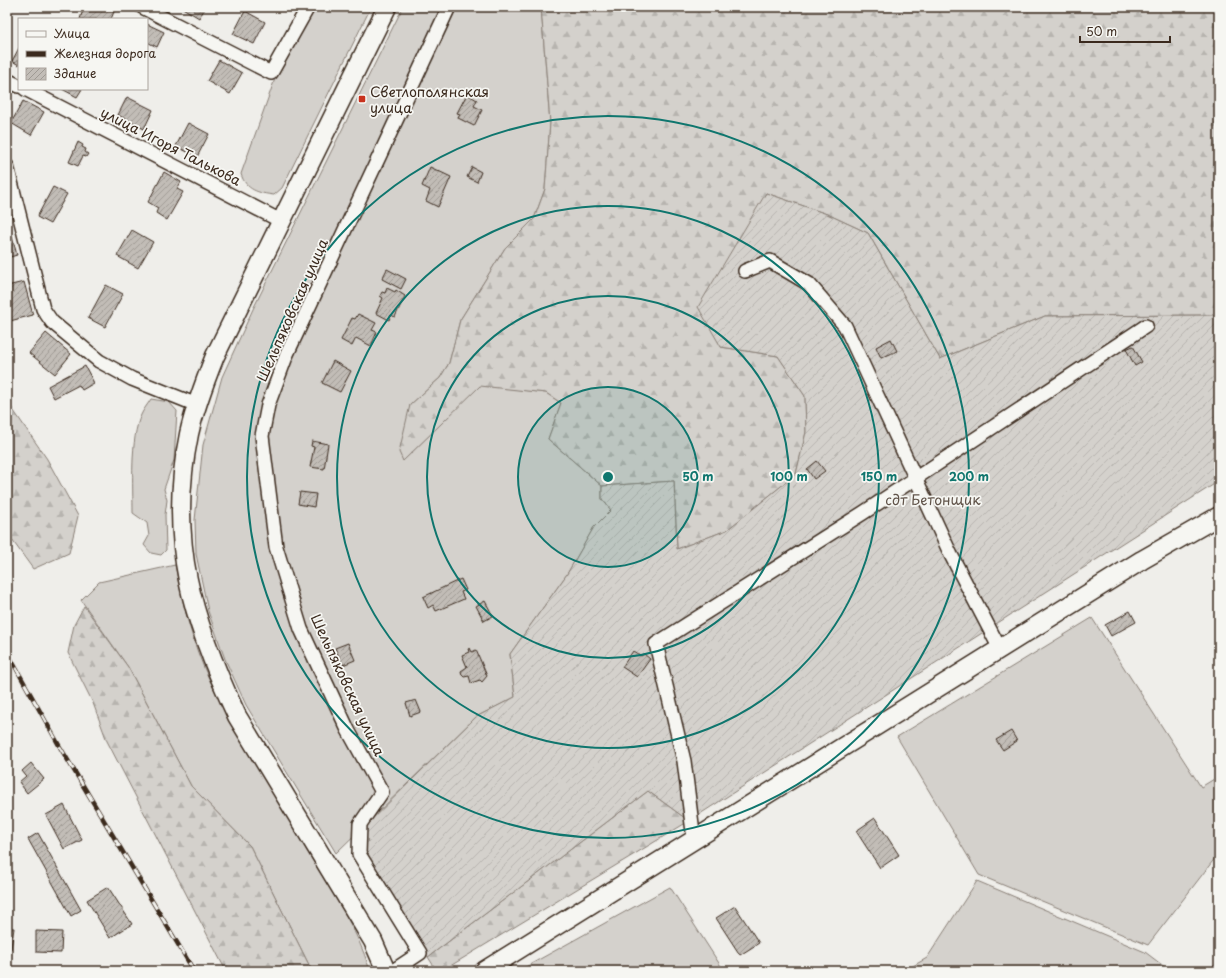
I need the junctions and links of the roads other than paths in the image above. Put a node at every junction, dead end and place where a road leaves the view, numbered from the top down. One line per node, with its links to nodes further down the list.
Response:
1 (142, 7): 2 (street)
2 (308, 7)
3 (387, 7): 9 (street)
4 (448, 9): 19 (street, Шельпяковская улица)
5 (7, 80): 6 (street)
6 (18, 86)
7 (26, 90): 9 (street, улица Игоря Талькова)
8 (7, 166): 12 (street)
9 (281, 221): 12 (street)
10 (745, 271): 13 (street)
11 (1146, 326): 13 (street)
12 (197, 405): 18 (street)
13 (914, 478): 15 (street); 16 (street)
14 (1219, 516): 15 (street)
15 (1000, 649): 16 (street)
16 (694, 840): 17 (street)
17 (487, 970)
18 (386, 971)
19 (393, 971)

